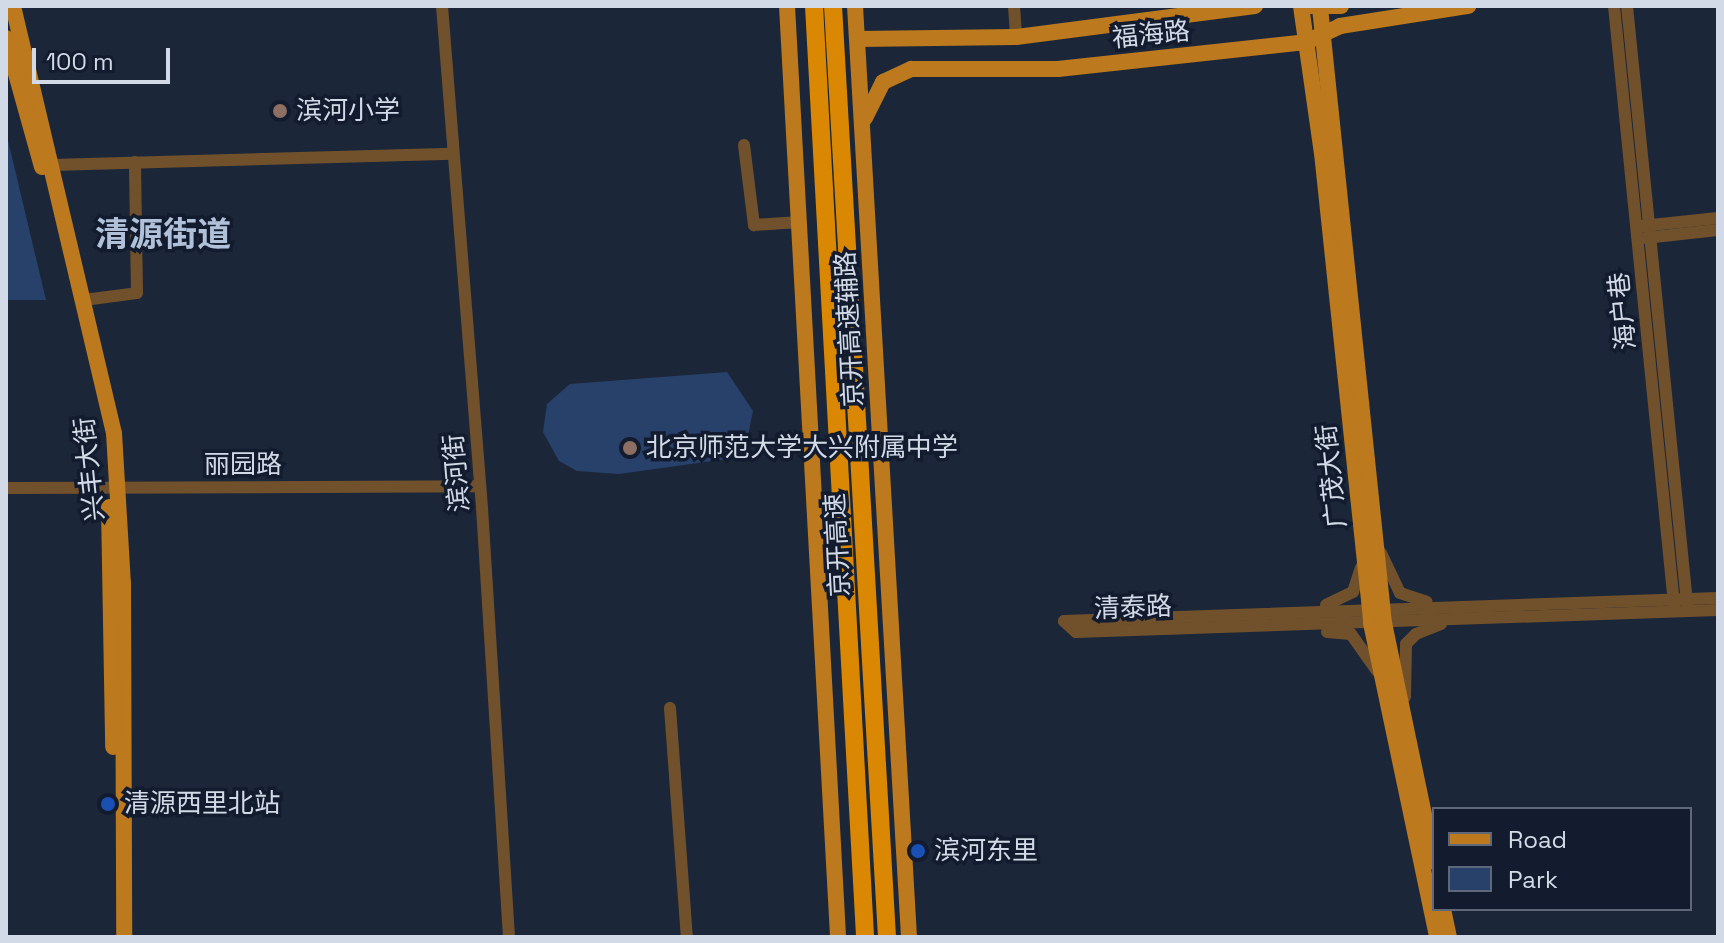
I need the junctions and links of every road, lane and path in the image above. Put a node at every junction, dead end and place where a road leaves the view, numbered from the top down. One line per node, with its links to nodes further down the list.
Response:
1 (13, 6): 23 (main road, 兴丰大街)
2 (442, 6): 21 (street, 滨河街)
3 (787, 6): 25 (main road, 京开高速辅路)
4 (814, 6): 52 (highway, 京开高速)
5 (833, 6): 53 (highway, 京开高速)
6 (855, 6): 17 (main road, 京开高速辅路)
7 (1014, 6): 15 (street)
8 (1255, 6): 15 (main road, 福海路)
9 (1341, 6): 13 (main road)
10 (1468, 6): 14 (main road, 福海路)
11 (1614, 6): 27 (street, 海户巷)
12 (1627, 6): 27 (street, 海户巷)
13 (1309, 7): 14 (main road, 广茂大街); 18 (main road, 广茂大街)
14 (1324, 35): 18 (main road, 福海路); 33 (main road, 广茂大街)
15 (1016, 37): 17 (main road, 福海路)
16 (6, 38): 30 (main road, 兴丰大街)
17 (857, 39): 19 (main road, 京开高速辅路)
18 (1306, 42): 19 (main road, 福海路); 32 (main road, 广茂大街)
19 (863, 123): 54 (main road, 京开高速辅路)
20 (744, 145): 25 (street)
21 (453, 154): 22 (street); 29 (street, 滨河街)
22 (135, 162): 23 (street); 28 (street)
23 (52, 165): 28 (main road, 兴丰大街)
24 (1718, 218): 27 (street)
25 (800, 222): 51 (main road, 京开高速辅路)
26 (1718, 230): 27 (street)
27 (1643, 232): 35 (street, 海户巷)
28 (84, 300): 30 (main road, 兴丰大街)
29 (474, 486): 30 (street, 丽园路); 49 (street, 滨河街)
30 (113, 487): 31 (street, 丽园路); 47 (main road, 兴丰大街); 48 (main road, 兴丰大街)
31 (6, 488)
32 (1363, 532): 38 (street); 39 (main road, 广茂大街)
33 (1378, 545): 36 (street); 39 (main road, 广茂大街)
34 (1718, 598): 35 (street, 清泰路)
35 (1681, 605): 36 (street, 清泰路); 37 (street, 清泰路); 40 (street, 清泰路)
36 (1462, 607): 39 (street, 清泰路)
37 (1718, 610)
38 (1305, 611): 39 (street, 清泰路); 41 (street, 清泰路)
39 (1377, 616): 40 (street, 清泰路); 41 (street, 清泰路); 42 (main road, 广茂大街); 44 (main road, 广茂大街)
40 (1449, 621): 44 (street)
41 (1285, 625): 42 (street)
42 (1384, 684): 55 (main road, 广茂大街)
43 (670, 708): 50 (street)
44 (1406, 720): 45 (main road, 广茂大街)
45 (1432, 852)
46 (1443, 911): 56 (main road)
47 (115, 937)
48 (124, 937)
49 (509, 937)
50 (687, 937)
51 (838, 937)
52 (865, 937)
53 (887, 937)
54 (909, 937)
55 (1437, 937)
56 (1449, 937)

